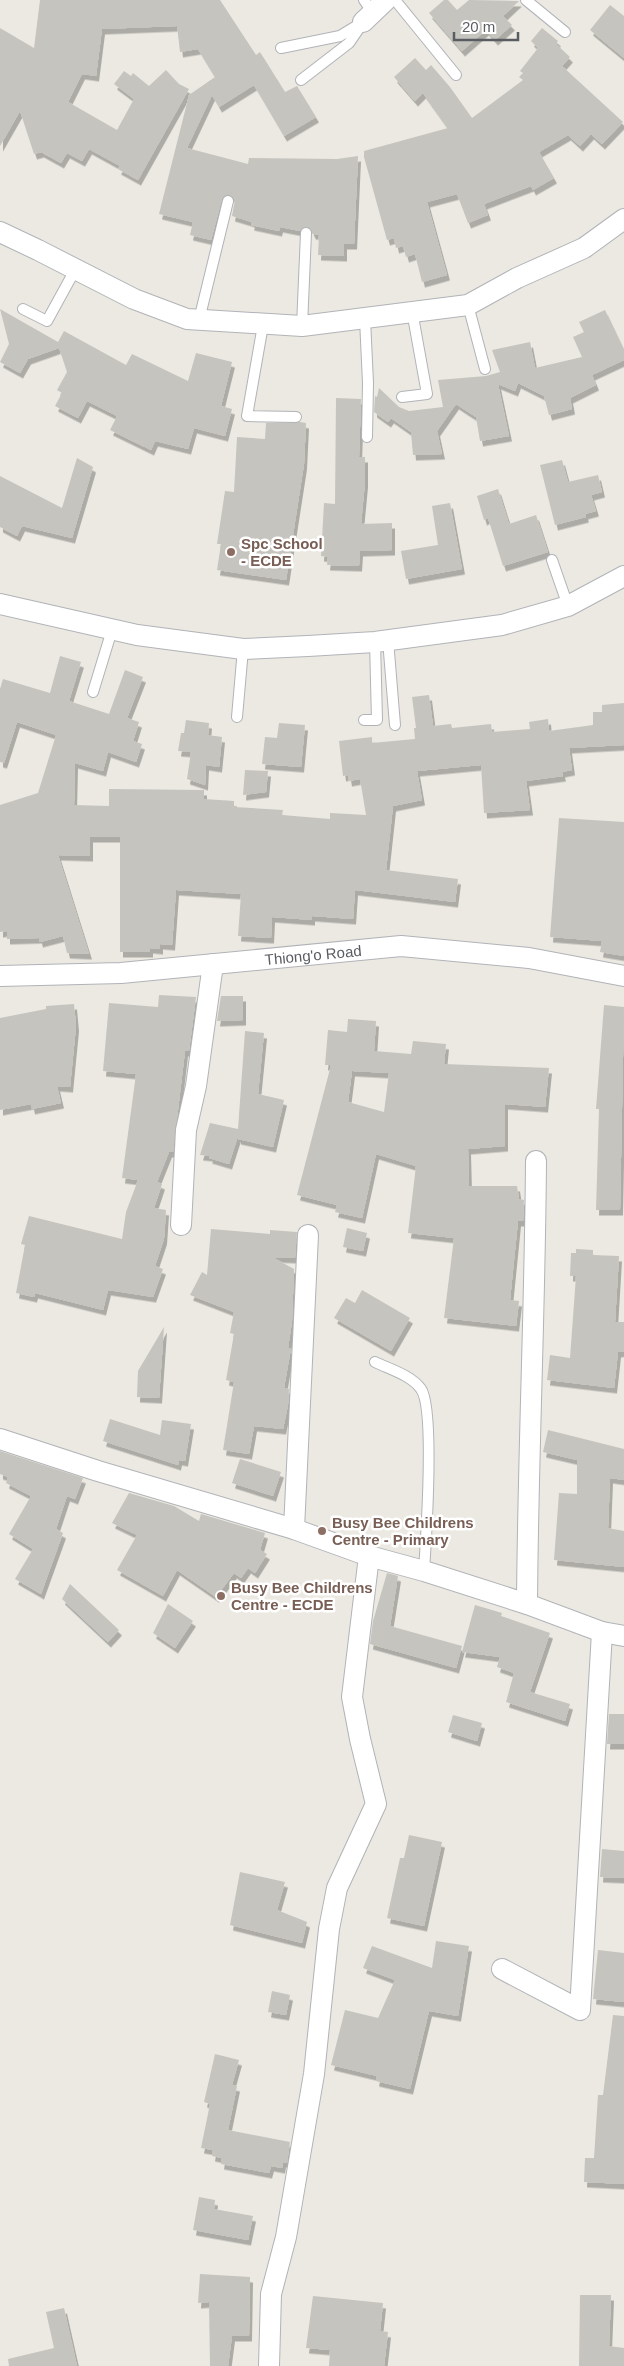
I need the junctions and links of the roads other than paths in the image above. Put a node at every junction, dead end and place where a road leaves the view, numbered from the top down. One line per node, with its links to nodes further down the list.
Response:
1 (395, 0): 6 (lane)
2 (526, 0): 4 (lane)
3 (372, 9): 5 (lane); 7 (lane)
4 (566, 32)
5 (281, 48)
6 (456, 75)
7 (301, 80)
8 (228, 201): 17 (lane)
9 (624, 219): 13 (street)
10 (0, 232): 12 (street)
11 (306, 233): 19 (lane)
12 (75, 270): 14 (lane); 17 (street)
13 (468, 305): 15 (street); 20 (lane)
14 (23, 309)
15 (412, 311): 16 (street); 21 (lane)
16 (365, 319): 19 (street); 23 (lane)
17 (200, 320): 18 (street)
18 (263, 325): 19 (street); 22 (lane)
19 (302, 326)
20 (485, 369)
21 (402, 397)
22 (296, 417)
23 (367, 437)
24 (552, 560): 27 (lane)
25 (624, 576): 27 (street)
26 (0, 604): 28 (street)
27 (568, 606): 29 (street)
28 (112, 630): 30 (street); 31 (lane)
29 (382, 641): 30 (street); 33 (lane); 34 (lane)
30 (242, 648): 32 (lane)
31 (93, 692)
32 (238, 717)
33 (364, 720)
34 (395, 725)
35 (213, 964): 36 (street, Thiong'o Road); 37 (street, Thiong'o Road); 39 (street)
36 (0, 976)
37 (624, 976)
38 (536, 1161): 46 (street)
39 (181, 1225)
40 (308, 1235): 43 (street)
41 (375, 1362): 45 (lane)
42 (0, 1439): 43 (street)
43 (294, 1529): 44 (street)
44 (369, 1556): 45 (street); 50 (street)
45 (424, 1571): 46 (street)
46 (527, 1604): 47 (street)
47 (602, 1632): 48 (street); 49 (street)
48 (624, 1636)
49 (502, 1969)
50 (269, 2366)

